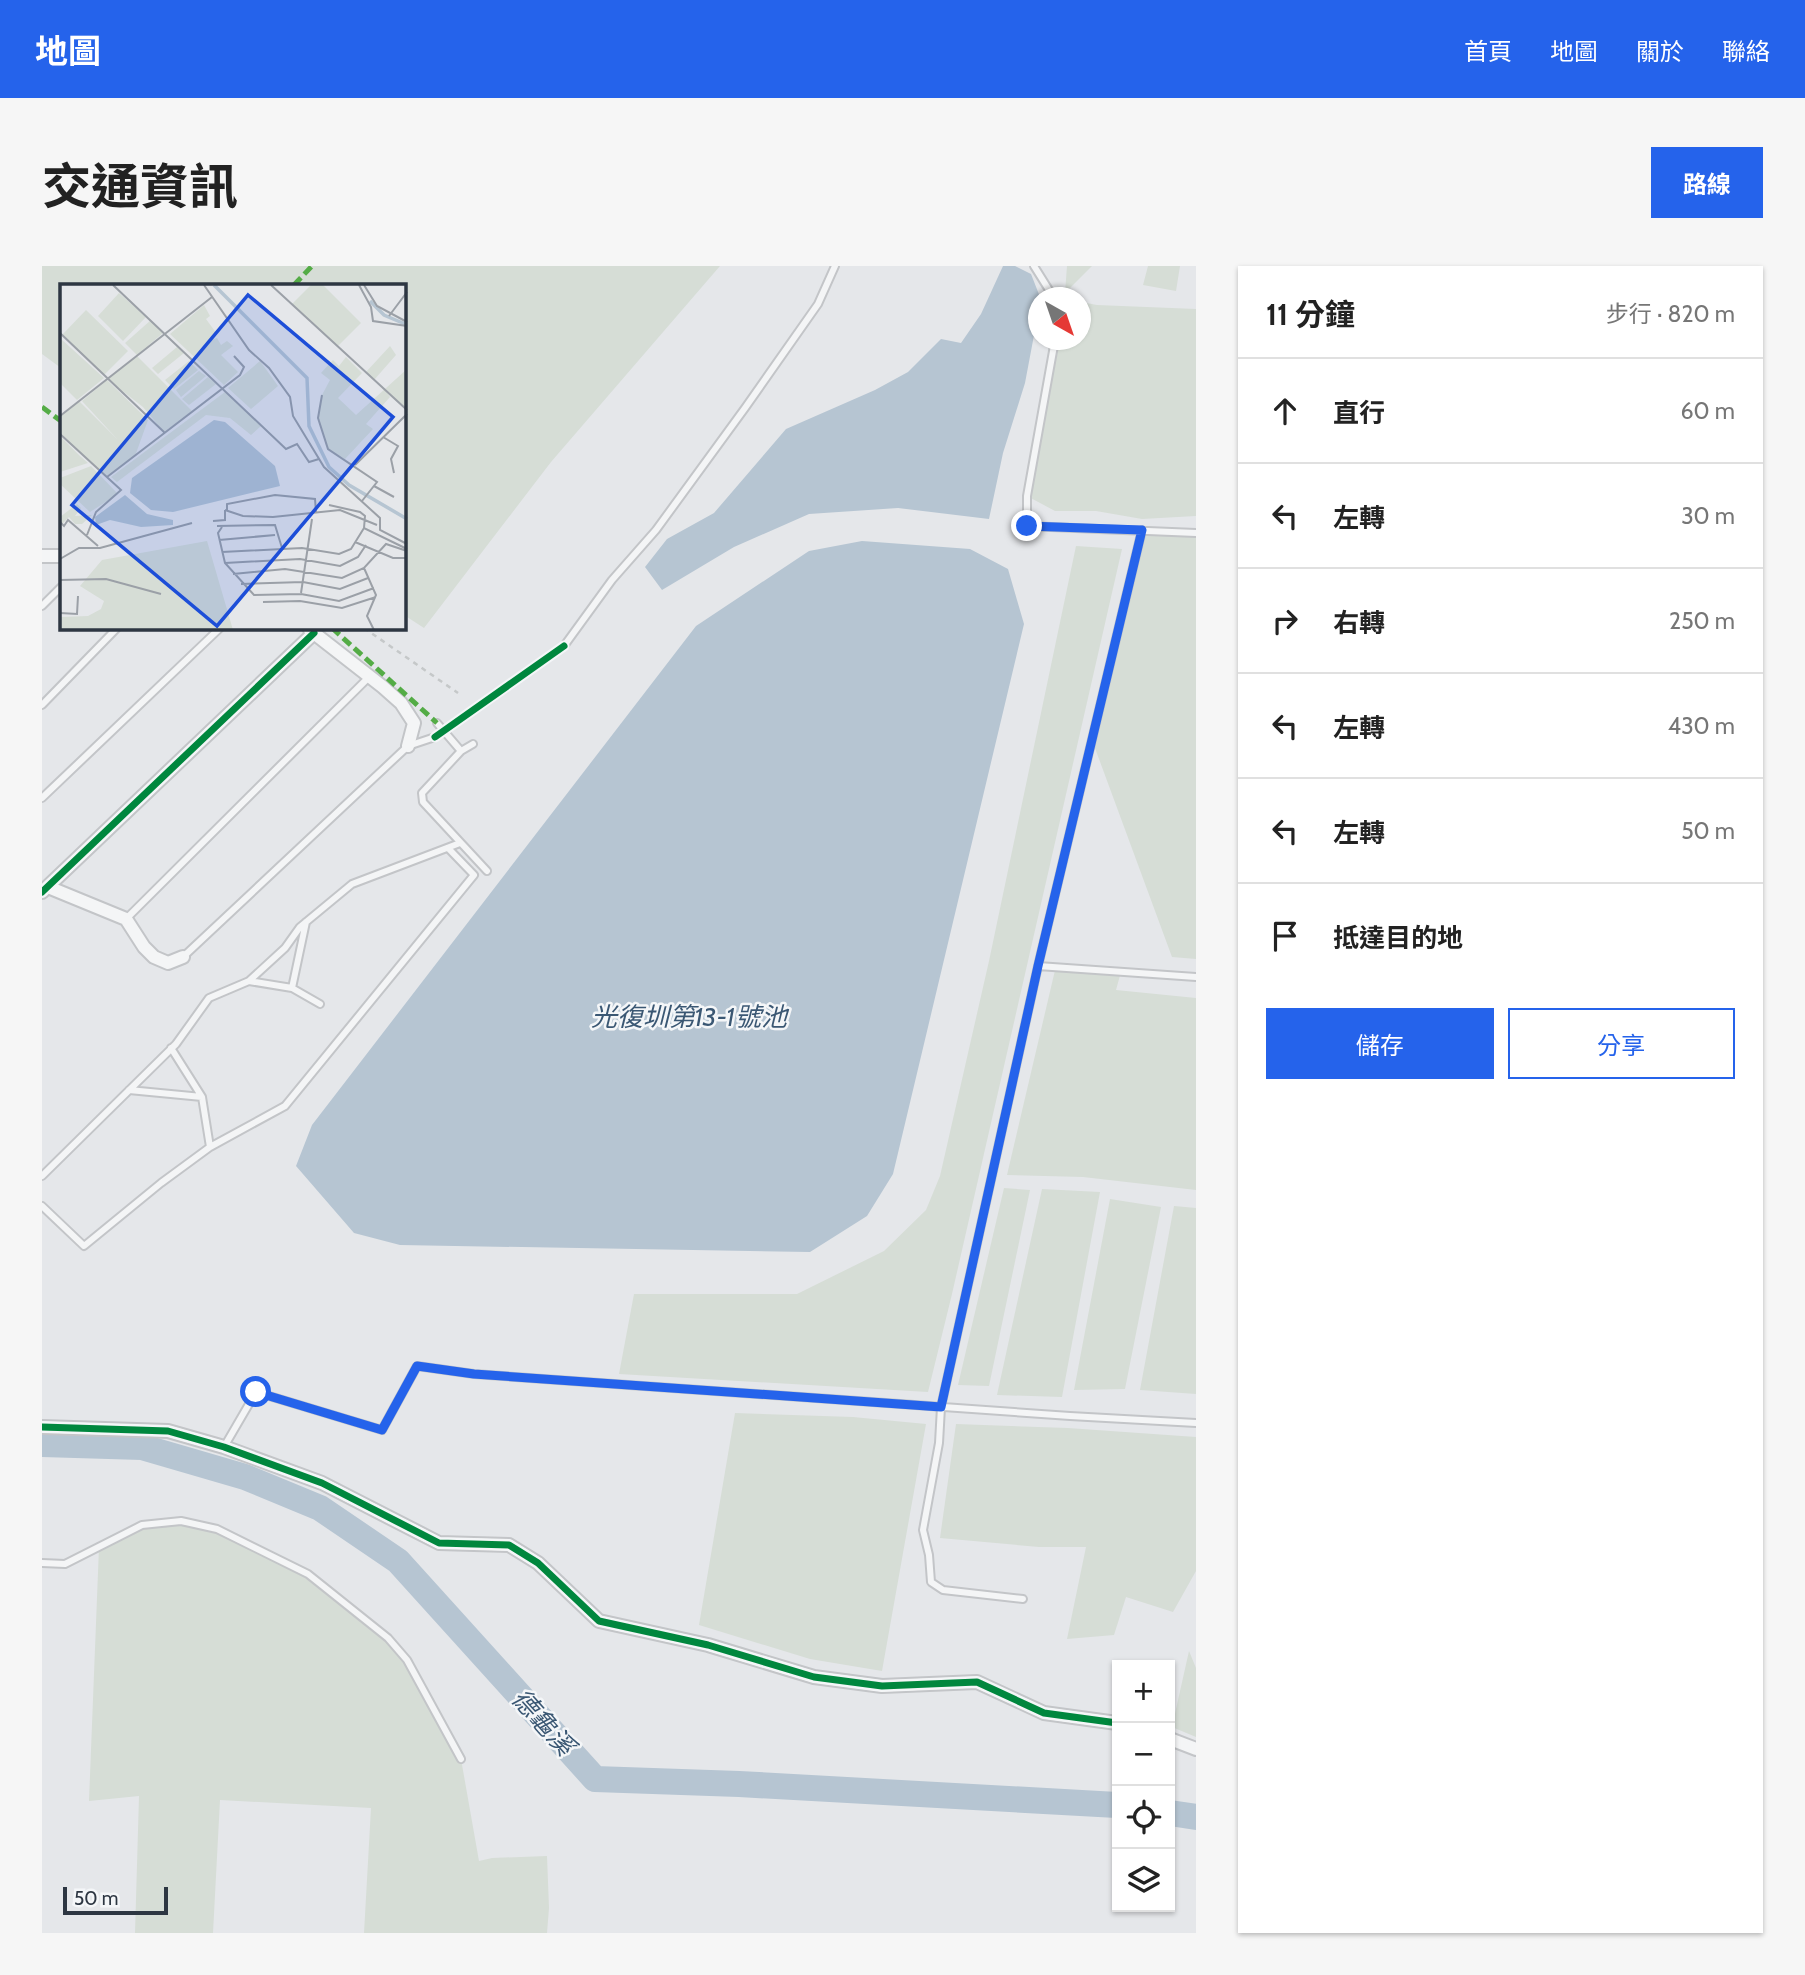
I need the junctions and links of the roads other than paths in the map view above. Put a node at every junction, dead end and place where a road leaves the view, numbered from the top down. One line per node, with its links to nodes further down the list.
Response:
1 (835, 266): 14 (lane)
2 (1034, 266): 3 (lane)
3 (1047, 287)
4 (1053, 350): 5 (lane)
5 (1142, 530): 6 (lane); 30 (lane)
6 (1196, 533)
7 (42, 556): 8 (street)
8 (60, 556)
9 (60, 588): 10 (lane)
10 (42, 606)
11 (115, 630): 16 (lane)
12 (218, 630): 22 (lane)
13 (311, 631): 15 (street); 26 (street)
14 (564, 646)
15 (369, 677): 20 (street); 27 (lane)
16 (42, 705)
17 (437, 723): 21 (lane)
18 (435, 737): 20 (lane)
19 (472, 744): 21 (lane)
20 (408, 746): 29 (lane)
21 (461, 751): 23 (lane)
22 (42, 798)
23 (460, 843): 24 (lane); 25 (lane)
24 (448, 848): 28 (lane); 38 (lane)
25 (487, 871)
26 (45, 889): 27 (street)
27 (126, 919): 29 (street)
28 (307, 920): 32 (lane); 33 (lane)
29 (183, 957)
30 (1038, 966): 31 (lane); 41 (lane)
31 (1196, 976)
32 (249, 981): 33 (lane); 35 (lane)
33 (292, 988): 34 (lane)
34 (320, 1004)
35 (171, 1048): 36 (lane); 37 (lane)
36 (129, 1090): 37 (lane); 39 (lane)
37 (202, 1097): 38 (lane)
38 (210, 1147): 40 (lane)
39 (42, 1176)
40 (42, 1206)
41 (941, 1407): 42 (lane); 44 (lane); 46 (lane)
42 (1196, 1423)
43 (42, 1427): 44 (street)
44 (224, 1447): 47 (street)
45 (42, 1563): 50 (lane)
46 (1023, 1599)
47 (1112, 1722)
48 (1175, 1741): 49 (street)
49 (1196, 1749)
50 (461, 1759)

